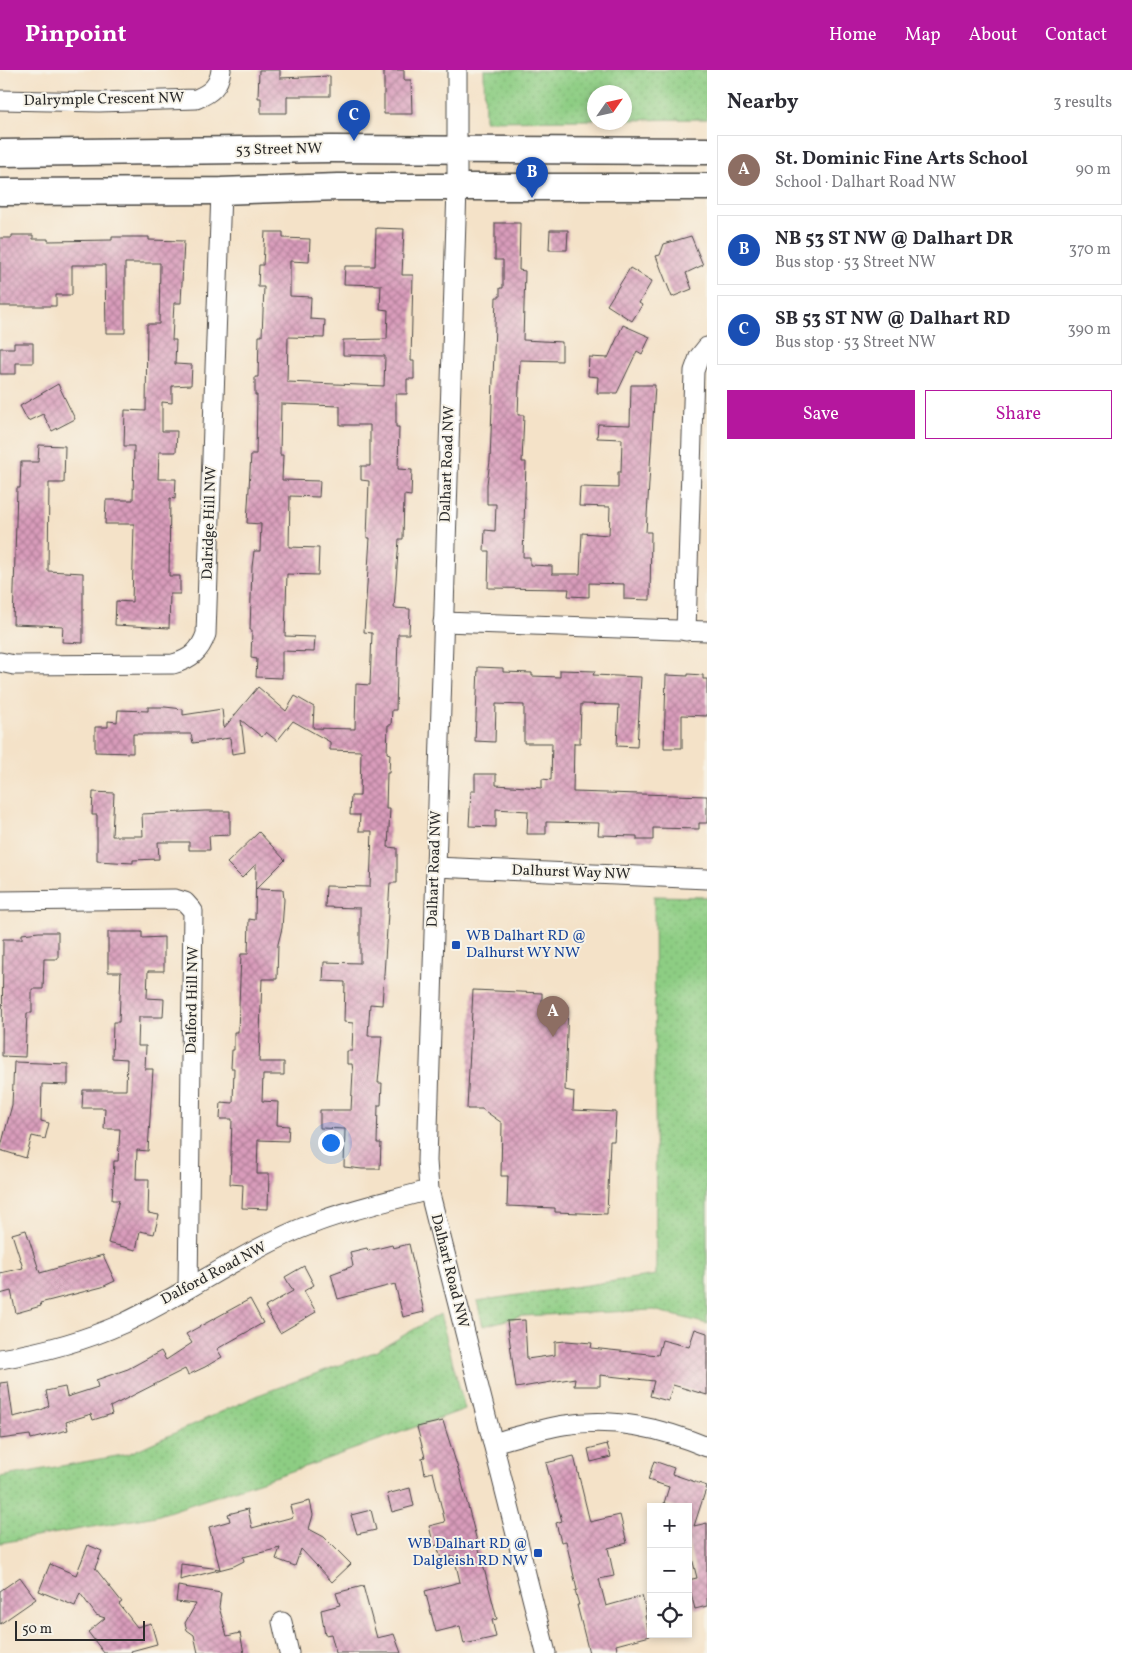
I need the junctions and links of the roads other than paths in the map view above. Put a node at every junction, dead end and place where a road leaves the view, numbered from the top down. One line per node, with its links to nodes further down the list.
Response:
1 (222, 70): 3 (street, Dalrymple Crescent NW)
2 (457, 70): 4 (street, Dalhart Road NW)
3 (0, 100)
4 (457, 151): 5 (main road, 53 Street NW); 6 (main road, 53 Street NW); 7 (street, Dalhart Road NW)
5 (707, 151)
6 (0, 153)
7 (457, 187): 8 (main road); 9 (main road); 12 (street, Dalhart Road NW)
8 (707, 187)
9 (221, 191): 10 (main road); 15 (street, Dalridge Hill NW)
10 (0, 192)
11 (707, 348): 13 (street)
12 (443, 622): 13 (street); 16 (street, Dalhart Road NW)
13 (686, 630): 14 (street)
14 (707, 631)
15 (0, 662)
16 (435, 867): 17 (street, Dalhurst Way NW); 19 (street, Dalhart Road NW)
17 (707, 879)
18 (0, 901): 20 (street, Dalford Hill NW)
19 (429, 1190): 20 (street, Dalford Road NW); 22 (street, Dalhart Road NW)
20 (188, 1287): 21 (street, Dalford Road NW)
21 (0, 1359)
22 (493, 1443): 23 (street); 25 (street, Dalhart Road NW)
23 (707, 1447)
24 (282, 1622): 26 (street)
25 (541, 1652)
26 (289, 1653)

